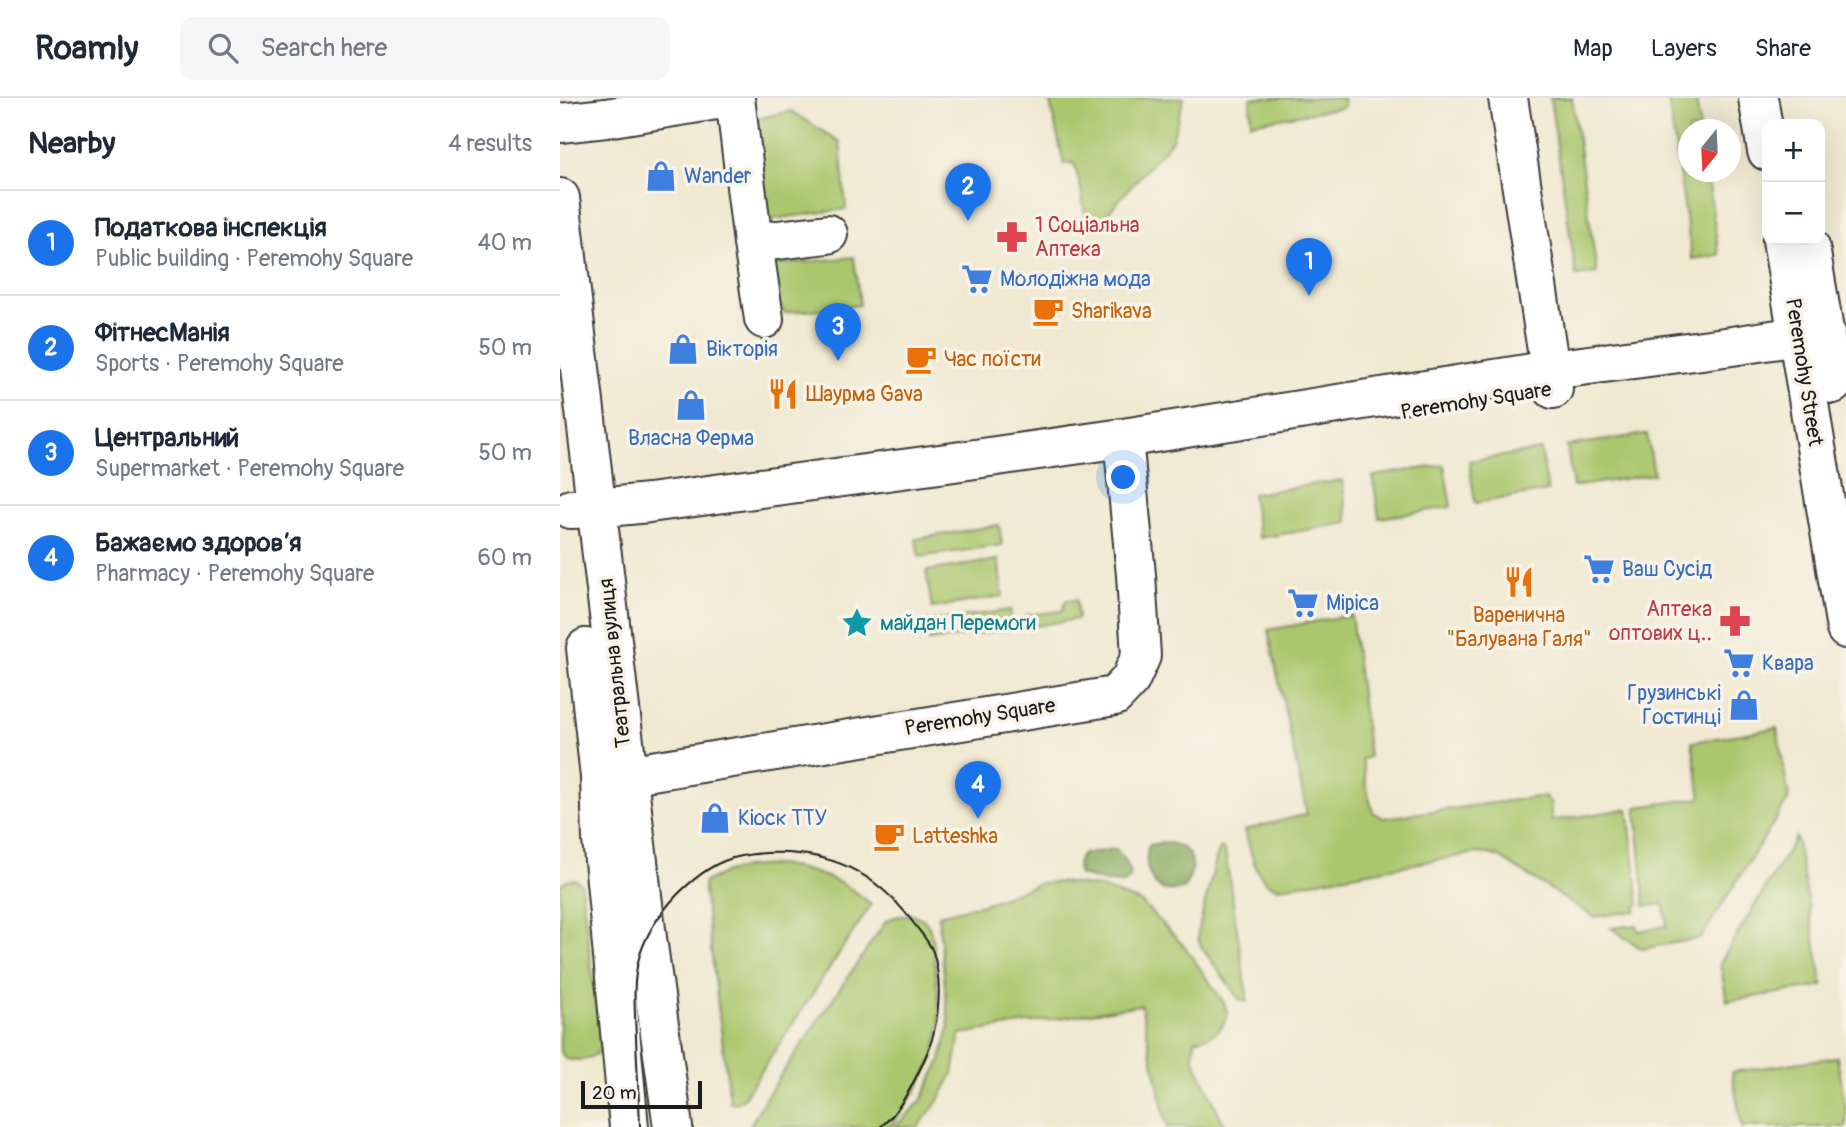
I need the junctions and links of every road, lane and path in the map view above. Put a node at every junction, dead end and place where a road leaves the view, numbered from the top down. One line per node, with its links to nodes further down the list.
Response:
1 (729, 98): 8 (street)
2 (735, 98): 11 (street)
3 (1508, 98): 16 (street)
4 (1758, 98): 7 (street)
5 (1786, 98): 6 (street)
6 (1789, 119)
7 (1762, 122)
8 (560, 124)
9 (560, 198): 20 (street, Театральна вулиця)
10 (828, 234): 11 (street)
11 (753, 243): 14 (street)
12 (1784, 245): 15 (street, Peremohy Street)
13 (1810, 245): 15 (street, Peremohy Street)
14 (764, 319)
15 (1821, 342): 16 (street, Peremohy Square); 19 (street, Peremohy Street); 21 (street, Peremohy Street)
16 (1552, 379): 18 (street, Peremohy Square)
17 (560, 409): 20 (street)
18 (1124, 448): 20 (street, Peremohy Square); 22 (street, Peremohy Square)
19 (1846, 469)
20 (585, 519): 22 (street, Театральна вулиця)
21 (1846, 629)
22 (613, 776): 23 (street, Театральна вулиця); 24 (street, Театральна вулиця)
23 (629, 1127)
24 (673, 1127)

